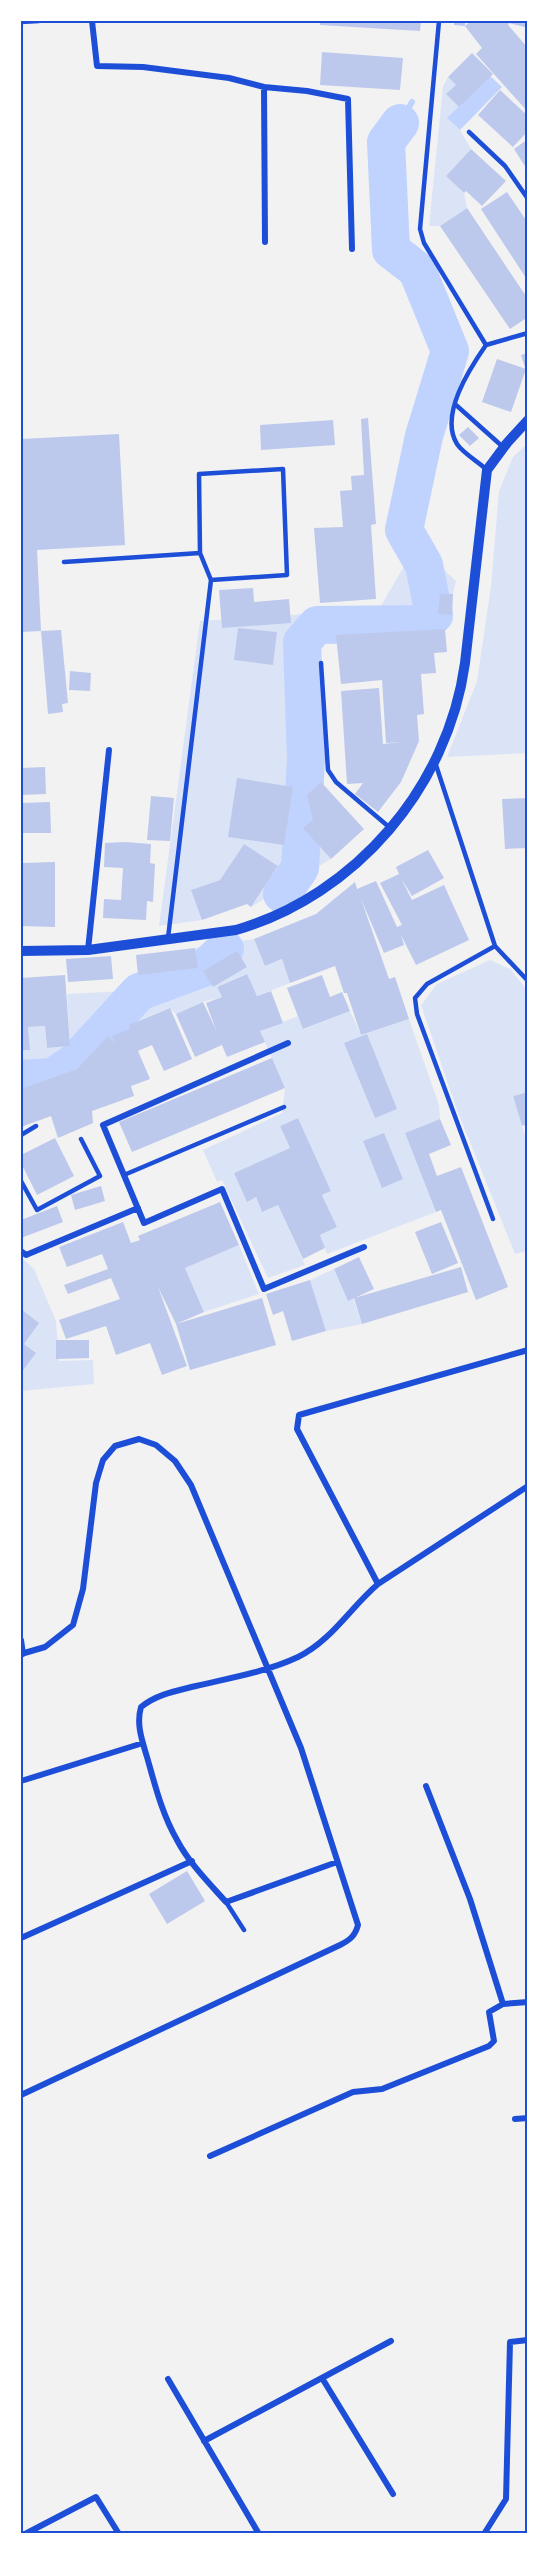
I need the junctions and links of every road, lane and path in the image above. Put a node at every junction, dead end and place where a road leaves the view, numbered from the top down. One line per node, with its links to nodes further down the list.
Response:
1 (39, 21): 4 (lane)
2 (92, 21): 5 (street)
3 (439, 21): 11 (lane)
4 (21, 22)
5 (264, 87): 8 (street); 9 (street)
6 (469, 132): 7 (lane)
7 (528, 199)
8 (265, 242)
9 (352, 249)
10 (528, 333): 11 (lane)
11 (486, 345): 12 (lane)
12 (456, 405): 14 (lane); 15 (lane)
13 (528, 420): 14 (street)
14 (504, 447): 15 (street)
15 (487, 470): 21 (street)
16 (200, 552): 17 (lane); 18 (lane); 18 (lane)
17 (64, 562)
18 (211, 580): 23 (lane)
19 (321, 663): 22 (lane)
20 (109, 750): 25 (street)
21 (435, 762): 22 (street); 24 (lane)
22 (391, 829): 23 (street)
23 (167, 941): 25 (street)
24 (495, 946): 27 (lane); 36 (lane)
25 (88, 950): 26 (street)
26 (21, 951)
27 (528, 981)
28 (288, 1043): 33 (street)
29 (284, 1107): 33 (lane)
30 (36, 1126): 31 (lane)
31 (21, 1135)
32 (81, 1139): 34 (lane)
33 (124, 1175): 35 (street)
34 (21, 1181)
35 (138, 1208): 37 (street); 38 (street)
36 (494, 1219)
37 (364, 1247)
38 (21, 1251)
39 (528, 1350): 41 (street)
40 (528, 1486): 41 (street)
41 (378, 1584): 44 (street)
42 (21, 1640): 43 (street)
43 (22, 1654): 44 (street)
44 (268, 1668): 45 (street); 49 (street)
45 (143, 1743): 46 (street); 48 (street)
46 (21, 1781)
47 (426, 1786): 54 (street)
48 (192, 1861): 50 (street); 52 (street)
49 (337, 1862): 50 (street); 55 (street)
50 (226, 1902): 51 (lane)
51 (244, 1930)
52 (21, 1938)
53 (528, 2001): 54 (street)
54 (503, 2004): 58 (street)
55 (21, 2096)
56 (528, 2118): 57 (street)
57 (515, 2119)
58 (210, 2156)
59 (528, 2340): 68 (street)
60 (391, 2341): 61 (street)
61 (321, 2378): 63 (street); 64 (street)
62 (168, 2379): 63 (street)
63 (204, 2441): 67 (street)
64 (393, 2494)
65 (25, 2534): 66 (street)
66 (119, 2534)
67 (259, 2534)
68 (484, 2534)

